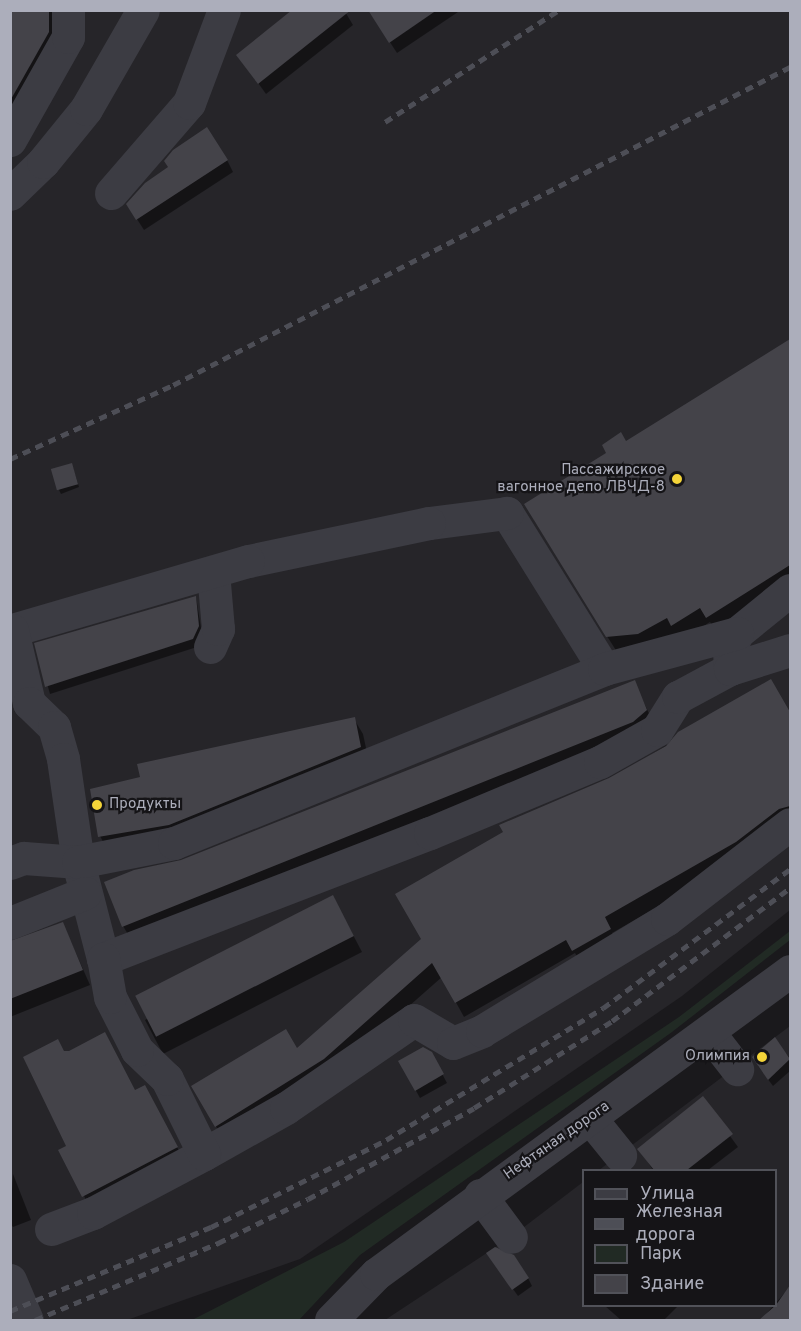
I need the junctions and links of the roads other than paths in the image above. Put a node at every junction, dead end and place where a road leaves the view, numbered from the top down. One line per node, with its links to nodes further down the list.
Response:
1 (143, 10): 6 (street)
2 (224, 10): 5 (street)
3 (73, 20): 4 (street)
4 (10, 140)
5 (111, 193)
6 (10, 194)
7 (213, 572): 10 (street); 12 (street); 14 (street)
8 (790, 590): 9 (street)
9 (737, 633): 12 (street); 13 (street)
10 (210, 647)
11 (790, 650): 13 (street)
12 (604, 669): 16 (street)
13 (730, 669): 20 (street)
14 (20, 705): 16 (street)
15 (790, 824): 25 (street)
16 (78, 862): 17 (street); 18 (street)
17 (10, 863)
18 (85, 893): 19 (street); 20 (street)
19 (10, 923)
20 (103, 959): 25 (street)
21 (790, 971): 22 (street, Нефтяная дорога)
22 (709, 1034): 23 (street); 24 (street, Нефтяная дорога)
23 (736, 1069)
24 (590, 1118): 26 (street); 27 (street, Нефтяная дорога)
25 (204, 1154): 28 (street)
26 (620, 1155)
27 (480, 1195): 29 (street); 32 (street, Нефтяная дорога)
28 (51, 1229)
29 (511, 1237)
30 (10, 1280): 31 (street)
31 (27, 1320)
32 (332, 1320)

